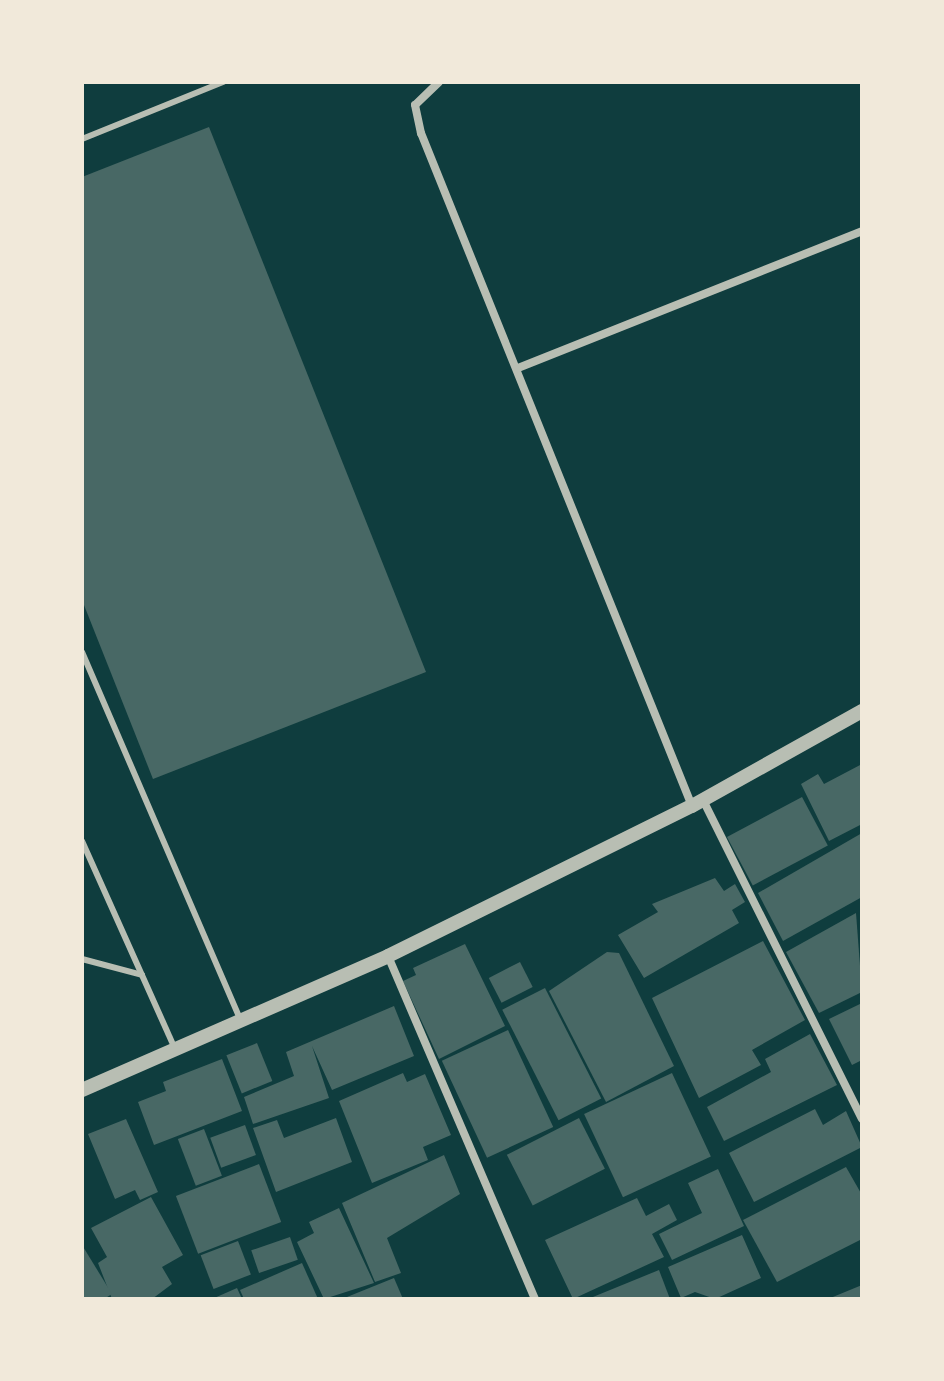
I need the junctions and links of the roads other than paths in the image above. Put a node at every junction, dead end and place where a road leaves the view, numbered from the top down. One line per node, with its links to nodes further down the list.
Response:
1 (223, 82): 3 (lane)
2 (439, 82): 5 (street)
3 (82, 139)
4 (862, 231): 5 (street)
5 (518, 368): 8 (street)
6 (82, 652): 13 (lane)
7 (862, 711): 8 (street)
8 (697, 803): 10 (street); 16 (street)
9 (82, 841): 12 (lane)
10 (388, 956): 13 (street); 17 (street)
11 (82, 959): 12 (lane)
12 (142, 975): 14 (lane)
13 (241, 1021): 14 (street)
14 (175, 1049): 15 (street)
15 (82, 1090)
16 (862, 1119)
17 (535, 1299)

